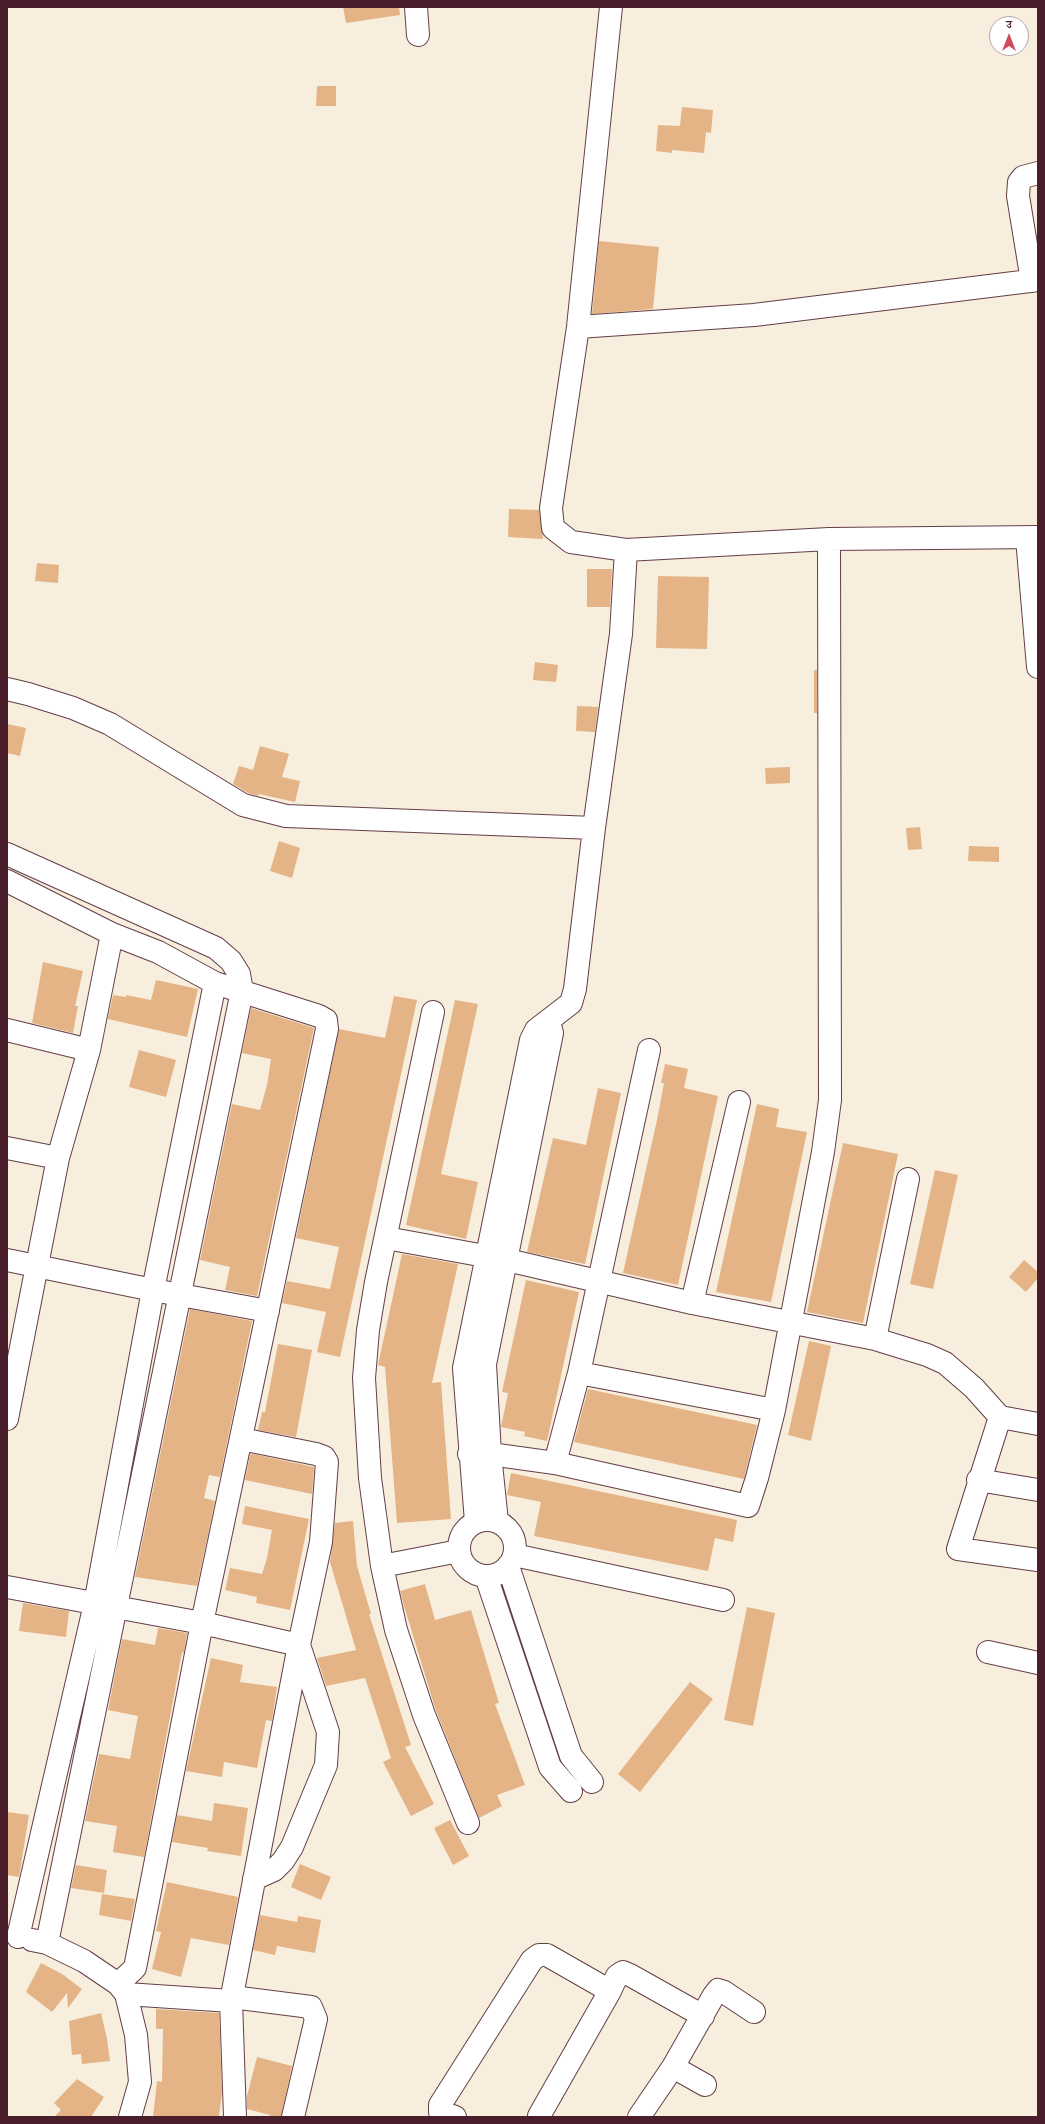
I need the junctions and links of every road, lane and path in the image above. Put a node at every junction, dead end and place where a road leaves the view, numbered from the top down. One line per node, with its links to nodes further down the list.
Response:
1 (416, 7): 3 (street)
2 (611, 7): 6 (street)
3 (418, 35)
4 (1038, 173): 5 (street)
5 (1035, 281): 6 (street)
6 (578, 327): 9 (street)
7 (1033, 538): 8 (street); 10 (street)
8 (829, 539): 9 (street); 35 (street)
9 (626, 550): 12 (street)
10 (1038, 667)
11 (7, 689): 12 (street)
12 (594, 828): 27 (street)
13 (10, 855): 14 (street); 17 (street)
14 (7, 880): 15 (street)
15 (112, 934): 16 (street); 20 (street)
16 (215, 983): 17 (street); 31 (street)
17 (242, 991): 32 (street); 34 (street)
18 (433, 1012): 26 (street)
19 (7, 1030): 20 (street)
20 (89, 1050): 24 (street)
21 (649, 1050): 30 (street)
22 (739, 1102): 33 (street)
23 (7, 1148): 24 (street)
24 (58, 1158): 29 (street)
25 (908, 1179): 36 (street)
26 (386, 1238): 27 (street); 51 (street)
27 (496, 1258): 30 (street); 43 (street)
28 (7, 1260): 29 (street)
29 (36, 1266): 31 (street); 40 (street)
30 (600, 1281): 33 (street); 37 (street)
31 (152, 1290): 32 (street); 55 (street)
32 (180, 1294): 34 (street); 56 (street)
33 (692, 1303): 35 (street)
34 (268, 1311): 42 (street)
35 (789, 1322): 36 (street); 38 (street)
36 (875, 1339): 39 (street)
37 (579, 1373): 38 (street); 44 (street)
38 (774, 1410): 44 (street)
39 (1000, 1417): 41 (street); 45 (street)
40 (7, 1419)
41 (1038, 1424)
42 (241, 1439): 57 (street); 58 (street)
43 (479, 1454): 44 (street); 47 (street)
44 (555, 1463)
45 (978, 1480): 46 (street); 50 (street)
46 (1038, 1490)
47 (486, 1522): 48 (street); 49 (street)
48 (459, 1551): 51 (street); 52 (street)
49 (511, 1560): 52 (street); 54 (street); 61 (street)
50 (1038, 1560)
51 (382, 1566): 63 (street)
52 (486, 1576): 62 (street)
53 (7, 1587): 55 (street)
54 (723, 1600)
55 (95, 1604): 56 (street); 65 (street)
56 (116, 1608): 57 (street); 66 (street)
57 (202, 1623): 58 (street); 67 (street)
58 (299, 1645): 64 (street); 64 (street)
59 (988, 1652): 60 (street)
60 (1038, 1662)
61 (592, 1782)
62 (571, 1791)
63 (468, 1823)
64 (254, 1878): 69 (street)
65 (12, 1938): 66 (street)
66 (47, 1942): 67 (street)
67 (122, 1989): 69 (street); 74 (street)
68 (610, 1991): 71 (street); 77 (street); 78 (street)
69 (232, 1999): 75 (street); 76 (street)
70 (754, 2012): 71 (street)
71 (703, 2016): 72 (street)
72 (673, 2067): 73 (street); 79 (street)
73 (706, 2085)
74 (130, 2117)
75 (235, 2117)
76 (293, 2117)
77 (455, 2117)
78 (540, 2117)
79 (639, 2117)

